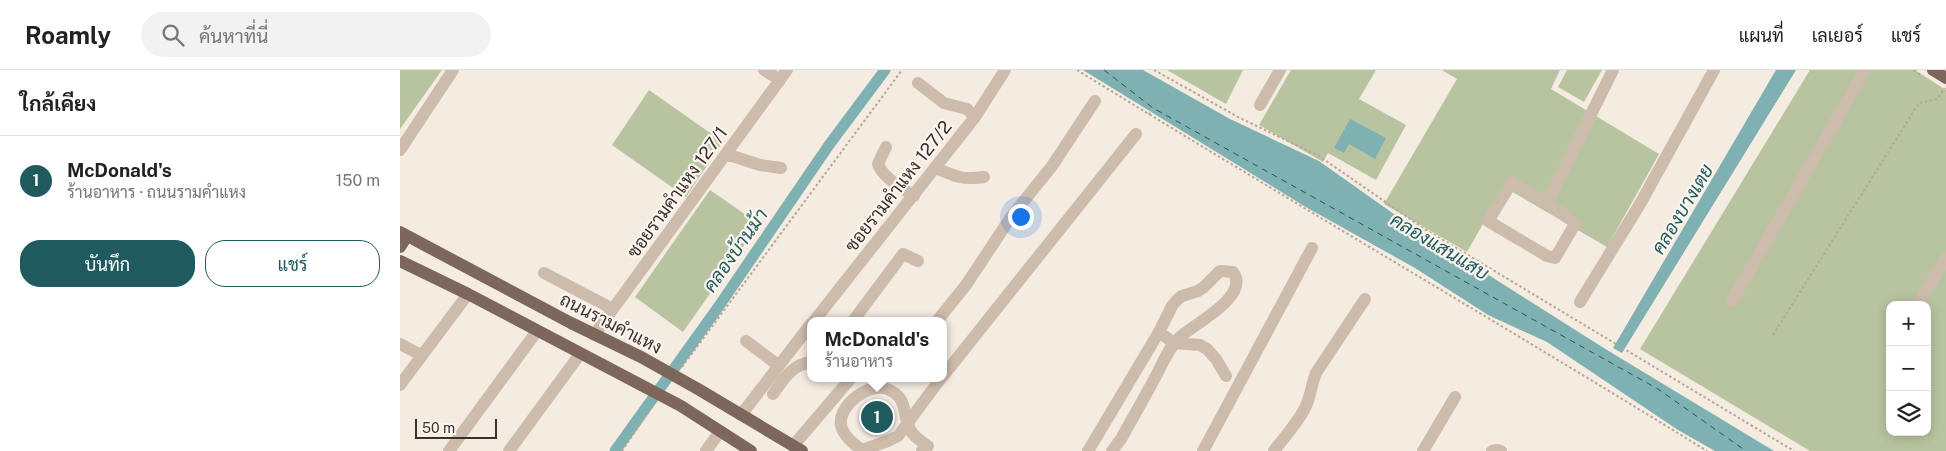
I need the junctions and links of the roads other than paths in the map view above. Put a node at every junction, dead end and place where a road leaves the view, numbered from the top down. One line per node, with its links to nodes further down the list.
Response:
1 (453, 70): 17 (street)
2 (764, 70): 9 (street)
3 (1005, 70): 14 (street, ซอยรามคำแหง 127/2)
4 (1280, 70): 13 (street)
5 (1614, 70): 23 (street)
6 (1714, 70): 34 (street)
7 (1865, 70): 32 (street)
8 (1933, 70): 10 (main road)
9 (784, 75): 18 (street, ซอยรามคำแหง 127/1)
10 (1946, 78)
11 (918, 84): 14 (street)
12 (1095, 101): 38 (street)
13 (1260, 105)
14 (975, 117): 20 (street, ซอยรามคำแหง 127/2)
15 (1136, 134): 50 (street)
16 (886, 147): 22 (street)
17 (400, 150)
18 (726, 154): 19 (street); 35 (street, ซอยรามคำแหง 127/1)
19 (781, 168)
20 (936, 168): 21 (street); 22 (street, ซอยรามคำแหง 127/2)
21 (984, 177)
22 (914, 196): 36 (street, ซอยรามคำแหง 127/2)
23 (1548, 201): 23 (street)
24 (402, 239): 42 (main road, ถนนรามคำแหง)
25 (1312, 248): 69 (street)
26 (1946, 258): 33 (street)
27 (400, 261): 30 (main road)
28 (918, 261): 37 (street)
29 (544, 272): 35 (street)
30 (468, 294): 40 (main road); 47 (street)
31 (1365, 299): 70 (street)
32 (1732, 301)
33 (1919, 301)
34 (1580, 302)
35 (613, 309): 42 (street, ซอยรามคำแหง 127/1)
36 (817, 317)
37 (856, 317)
38 (940, 317)
39 (807, 329): 49 (street)
40 (537, 330): 46 (main road); 63 (street)
41 (1159, 332): 44 (street); 44 (street); 67 (street)
42 (594, 335): 57 (main road, ถนนรามคำแหง)
43 (746, 341): 49 (street)
44 (1174, 343): 51 (street); 68 (street)
45 (400, 344): 47 (street)
46 (580, 354): 59 (main road); 60 (street)
47 (421, 356): 54 (street)
48 (807, 363): 55 (street)
49 (778, 365): 57 (street)
50 (947, 371)
51 (1226, 376)
52 (848, 382): 61 (street)
53 (938, 382): 58 (street)
54 (400, 385)
55 (773, 394)
56 (1455, 397): 71 (street)
57 (741, 414): 61 (main road, ถนนรามคำแหง)
58 (908, 421): 62 (street); 66 (street); 66 (street)
59 (720, 431): 64 (street); 65 (main road)
60 (515, 448)
61 (797, 448)
62 (925, 449)
63 (449, 451)
64 (706, 451)
65 (750, 451)
66 (862, 451)
67 (1088, 451)
68 (1112, 451)
69 (1203, 451)
70 (1274, 451)
71 (1423, 451)
72 (1492, 451): 73 (street)
73 (1501, 451)

